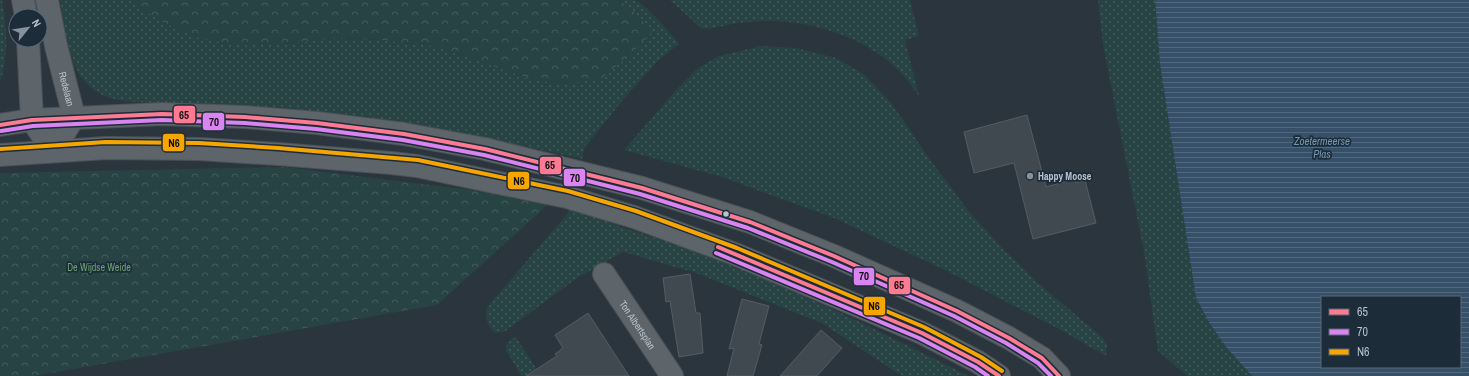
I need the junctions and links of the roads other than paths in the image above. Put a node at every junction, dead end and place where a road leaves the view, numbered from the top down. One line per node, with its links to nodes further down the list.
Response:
1 (48, 0): 3 (street, Redelaan)
2 (28, 48): 4 (street)
3 (74, 117): 4 (street); 6 (street, Redelaan); 11 (street)
4 (32, 120): 5 (street); 6 (street)
5 (0, 125)
6 (53, 151): 7 (street); 10 (street)
7 (0, 155)
8 (604, 274): 9 (street, Ton Albertsplan)
9 (672, 376)
10 (999, 376)
11 (1059, 376)

